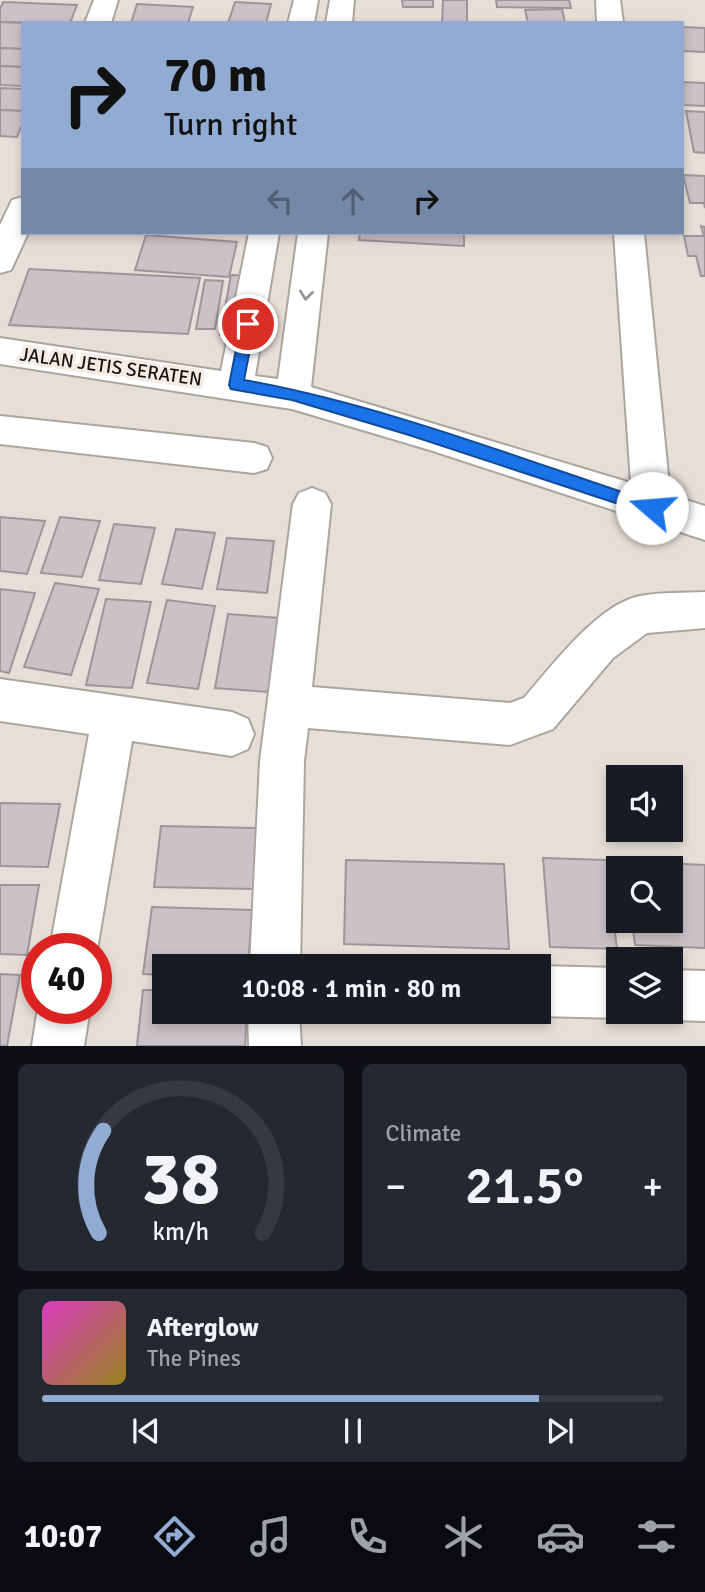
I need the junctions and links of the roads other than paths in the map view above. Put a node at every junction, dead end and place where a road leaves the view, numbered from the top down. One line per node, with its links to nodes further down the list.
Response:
1 (106, 0): 5 (street)
2 (306, 0): 6 (street)
3 (342, 0): 7 (street)
4 (608, 0): 8 (street)
5 (98, 21)
6 (302, 21)
7 (339, 21)
8 (610, 21)
9 (21, 212): 13 (street)
10 (264, 235): 15 (street)
11 (313, 235): 16 (street, one-way to 16)
12 (629, 235): 20 (street)
13 (0, 262)
14 (0, 351): 15 (street, JALAN JETIS SERATEN)
15 (236, 385): 16 (street, JALAN JETIS SERATEN)
16 (292, 395): 20 (street, JALAN JETIS SERATEN)
17 (0, 430): 18 (street)
18 (254, 458)
19 (312, 504): 24 (street)
20 (652, 508): 21 (street, JALAN JETIS SERATEN)
21 (705, 523)
22 (705, 610): 24 (street)
23 (0, 700): 25 (street)
24 (307, 707): 28 (street)
25 (114, 717): 26 (street); 27 (street)
26 (232, 734)
27 (78, 933)
28 (275, 954)
29 (551, 991): 30 (street)
30 (606, 993)
31 (683, 995): 32 (street)
32 (705, 996)
33 (61, 1024): 35 (street)
34 (274, 1024): 36 (street)
35 (58, 1046)
36 (275, 1046)

